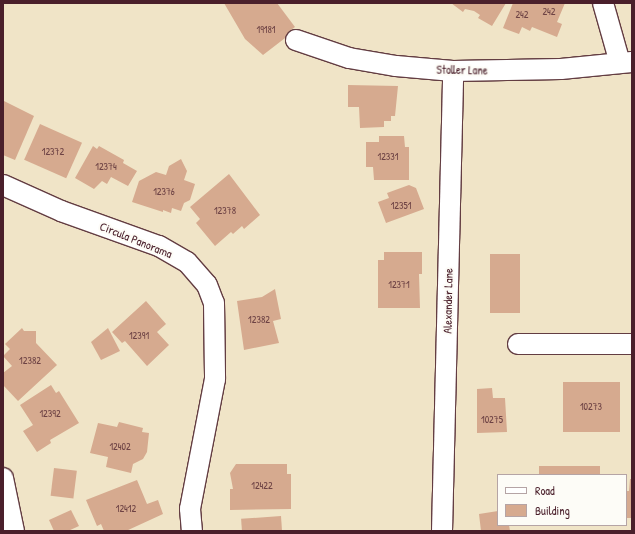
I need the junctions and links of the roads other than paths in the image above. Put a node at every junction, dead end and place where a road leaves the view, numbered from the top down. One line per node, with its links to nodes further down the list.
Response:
1 (603, 3): 3 (street)
2 (296, 40): 4 (street, Stoller Lane)
3 (626, 62): 4 (street, Stoller Lane)
4 (453, 71): 11 (street, Alexander Lane)
5 (3, 185): 10 (street, Circula Panorama)
6 (518, 344): 7 (street)
7 (632, 344)
8 (3, 478): 9 (street)
9 (14, 531)
10 (192, 531)
11 (442, 531)

